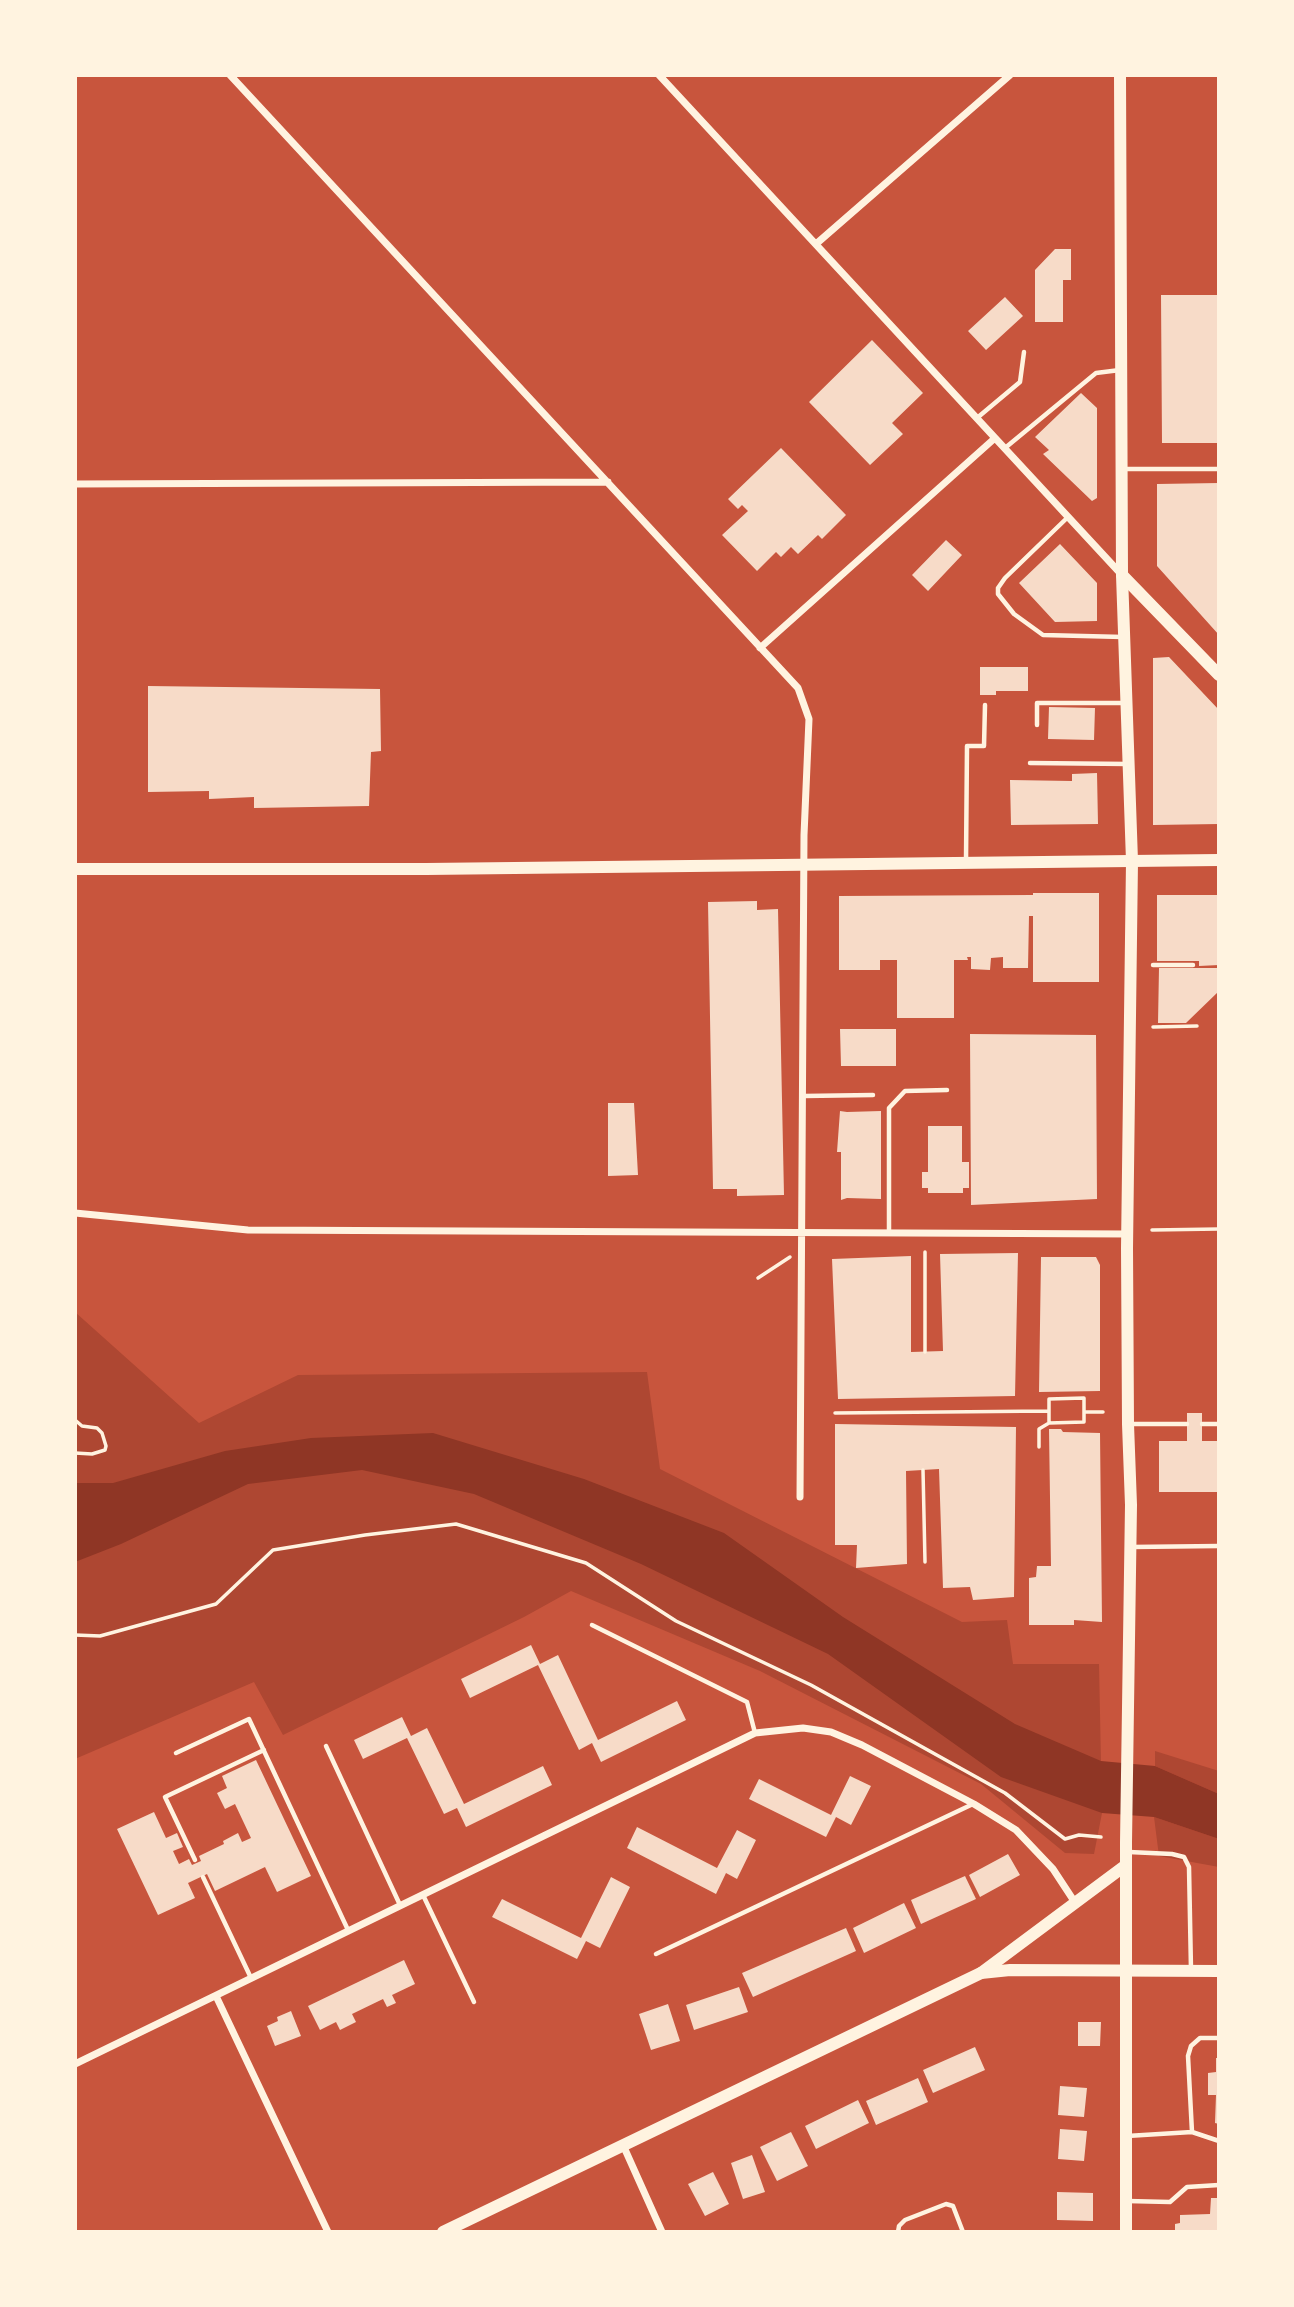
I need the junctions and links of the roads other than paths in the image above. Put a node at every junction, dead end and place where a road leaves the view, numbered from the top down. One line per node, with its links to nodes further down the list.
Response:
1 (230, 75): 13 (street)
2 (659, 75): 5 (street)
3 (1010, 75): 5 (street)
4 (1120, 75): 7 (main road)
5 (816, 244): 8 (street)
6 (1024, 352): 8 (lane)
7 (1121, 370): 10 (lane); 11 (main road)
8 (977, 418): 9 (street)
9 (995, 438): 10 (street); 18 (street)
10 (1005, 448): 15 (street)
11 (1121, 469): 12 (lane); 16 (main road)
12 (1219, 469)
13 (608, 482): 14 (street); 18 (street)
14 (75, 484)
15 (1069, 517): 16 (street); 17 (lane)
16 (1122, 575): 17 (main road); 19 (main road)
17 (1124, 637): 20 (main road)
18 (760, 648): 28 (street)
19 (1219, 675)
20 (1126, 702): 22 (lane); 24 (main road)
21 (985, 705): 27 (lane)
22 (1037, 725)
23 (1030, 763): 24 (lane)
24 (1129, 764): 26 (main road)
25 (1219, 860): 26 (main road)
26 (1132, 861): 27 (main road); 38 (main road)
27 (965, 863): 28 (main road)
28 (805, 865): 29 (main road); 34 (street)
29 (75, 869)
30 (1153, 965): 31 (lane)
31 (1193, 965)
32 (947, 1090): 37 (lane)
33 (873, 1095): 34 (lane)
34 (804, 1096): 36 (street)
35 (75, 1213): 36 (street)
36 (804, 1233): 37 (street); 43 (street)
37 (889, 1233): 38 (street)
38 (1128, 1234): 39 (main road)
39 (1128, 1424): 40 (lane); 45 (main road)
40 (1187, 1424)
41 (1202, 1424): 42 (lane)
42 (1219, 1424)
43 (800, 1497)
44 (1219, 1546): 45 (lane)
45 (1130, 1547): 52 (main road)
46 (592, 1625): 47 (lane)
47 (755, 1733): 51 (street); 55 (street)
48 (326, 1746): 57 (lane)
49 (264, 1750): 50 (lane); 53 (lane); 58 (lane)
50 (176, 1753)
51 (974, 1804): 56 (street); 59 (lane)
52 (1126, 1853): 56 (main road); 60 (main road); 61 (lane)
53 (195, 1860)
54 (203, 1877): 64 (lane)
55 (423, 1895): 57 (street); 66 (lane)
56 (1074, 1901): 63 (main road)
57 (400, 1906): 58 (street)
58 (349, 1931): 64 (street)
59 (656, 1954)
60 (1126, 1970): 61 (main road); 63 (main road); 70 (main road)
61 (1191, 1971): 62 (main road)
62 (1219, 1971)
63 (981, 1973): 72 (main road)
64 (251, 1979): 65 (street)
65 (216, 1996): 68 (street); 75 (street)
66 (474, 2003)
67 (1219, 2038): 69 (lane)
68 (75, 2064)
69 (1192, 2132): 70 (lane); 71 (lane)
70 (1126, 2136): 74 (main road)
71 (1219, 2141)
72 (622, 2145): 76 (main road); 77 (street)
73 (1219, 2185): 74 (lane)
74 (1126, 2201): 80 (main road)
75 (328, 2232)
76 (443, 2232)
77 (662, 2232)
78 (898, 2232): 79 (lane)
79 (963, 2232)
80 (1126, 2232)

